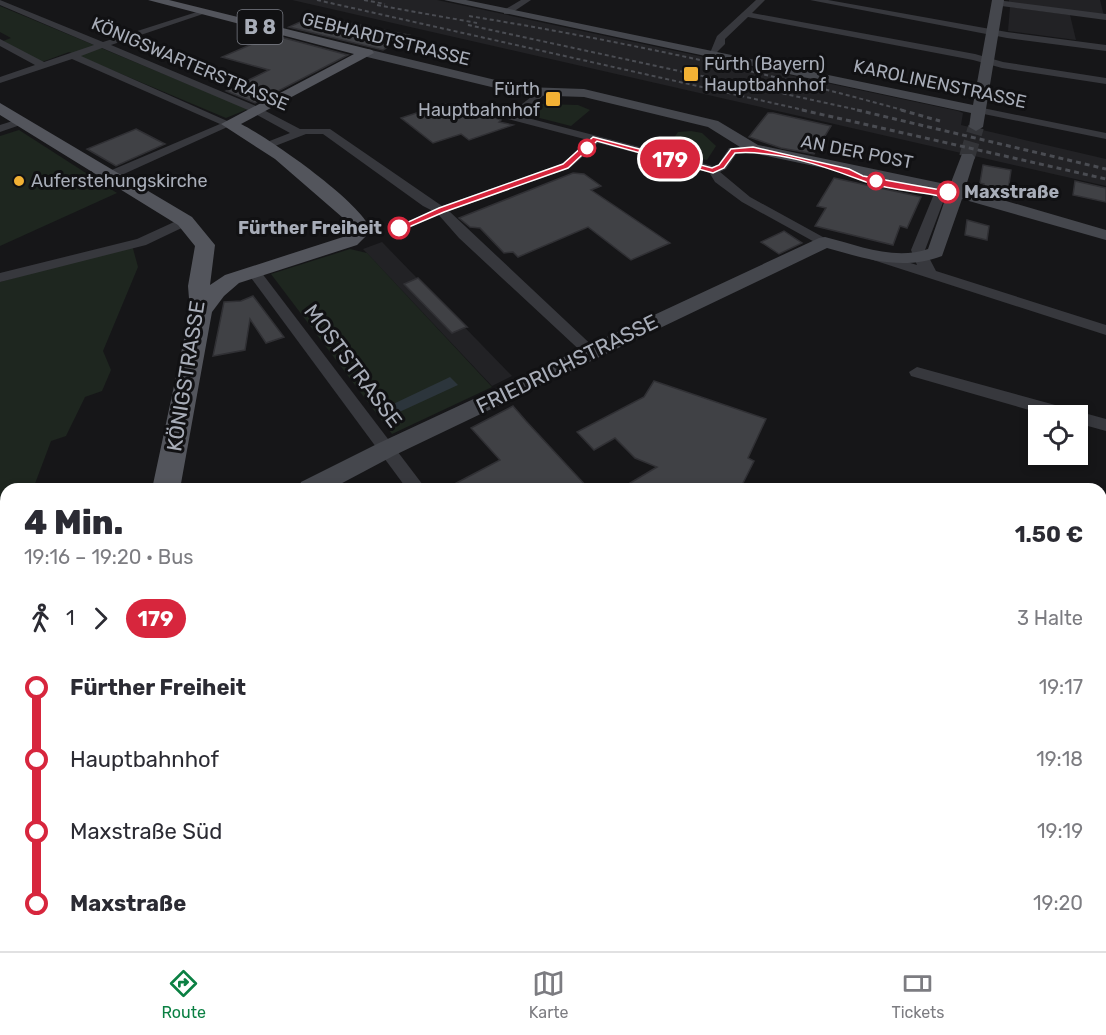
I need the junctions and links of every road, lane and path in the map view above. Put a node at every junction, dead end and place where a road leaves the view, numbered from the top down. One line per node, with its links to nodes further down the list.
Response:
1 (154, 0): 9 (main road, GEBHARDTSTRASSE / B 8)
2 (450, 0): 10 (main road, KAROLINENSTRASSE)
3 (527, 0): 10 (street)
4 (761, 0): 12 (street)
5 (814, 0): 11 (street)
6 (887, 1): 11 (street)
7 (0, 2): 16 (street, KÖNIGSWARTERSTRASSE)
8 (997, 2): 13 (street); 14 (main road)
9 (200, 12): 16 (street); 19 (main road, GEBHARDTSTRASSE / B 8)
10 (507, 12): 28 (main road, KAROLINENSTRASSE)
11 (881, 12): 14 (street)
12 (746, 14): 18 (street); 21 (street)
13 (1106, 17)
14 (993, 32): 17 (street); 21 (main road)
15 (0, 42): 22 (street)
16 (102, 46): 20 (street); 27 (street, KÖNIGSWARTERSTRASSE)
17 (1106, 48)
18 (713, 51)
19 (367, 53): 25 (main road, GEBHARDTSTRASSE); 27 (main road)
20 (71, 55): 22 (street); 30 (street)
21 (988, 61): 24 (street); 28 (main road)
22 (42, 65): 23 (street)
23 (0, 80)
24 (1106, 81)
25 (540, 93): 34 (main road, GEBHARDTSTRASSE); 36 (street)
26 (0, 108): 29 (main road)
27 (258, 110): 30 (main road); 33 (street, KÖNIGSWARTERSTRASSE)
28 (978, 110): 31 (main road); 35 (street, KAROLINENSTRASSE)
29 (22, 122): 32 (street); 41 (main road)
30 (229, 124): 37 (main road); 41 (street)
31 (976, 127)
32 (0, 129)
33 (299, 133): 37 (street, KÖNIGSWARTERSTRASSE); 43 (street, KÖNIGSWARTERSTRASSE)
34 (732, 134): 38 (main road, AN DER POST)
35 (1106, 136)
36 (596, 139): 40 (street); 43 (street)
37 (266, 146): 50 (main road)
38 (753, 149): 40 (street, AN DER POST); 42 (main road, AN DER POST)
39 (967, 157): 42 (main road)
40 (714, 173): 46 (street)
41 (111, 174): 44 (main road)
42 (954, 191): 45 (main road, AN DER POST); 47 (main road)
43 (441, 210): 55 (street)
44 (185, 221): 49 (main road); 52 (street)
45 (1106, 235)
46 (825, 242): 48 (main road); 55 (main road, FRIEDRICHSTRASSE)
47 (928, 255): 48 (main road); 51 (street)
48 (875, 256): 51 (street)
49 (204, 264): 50 (main road); 53 (main road, KÖNIGSTRASSE)
50 (247, 273): 53 (main road); 60 (street, MOSTSTRASSE)
51 (937, 274): 54 (street)
52 (0, 278)
53 (201, 311): 61 (main road, KÖNIGSTRASSE)
54 (1106, 330)
55 (591, 352): 60 (main road, FRIEDRICHSTRASSE)
56 (917, 372): 57 (street)
57 (1036, 405)
58 (1088, 420): 59 (street)
59 (1106, 425)
60 (387, 449): 62 (main road, FRIEDRICHSTRASSE); 63 (street, MOSTSTRASSE)
61 (167, 483)
62 (322, 483)
63 (412, 483)

